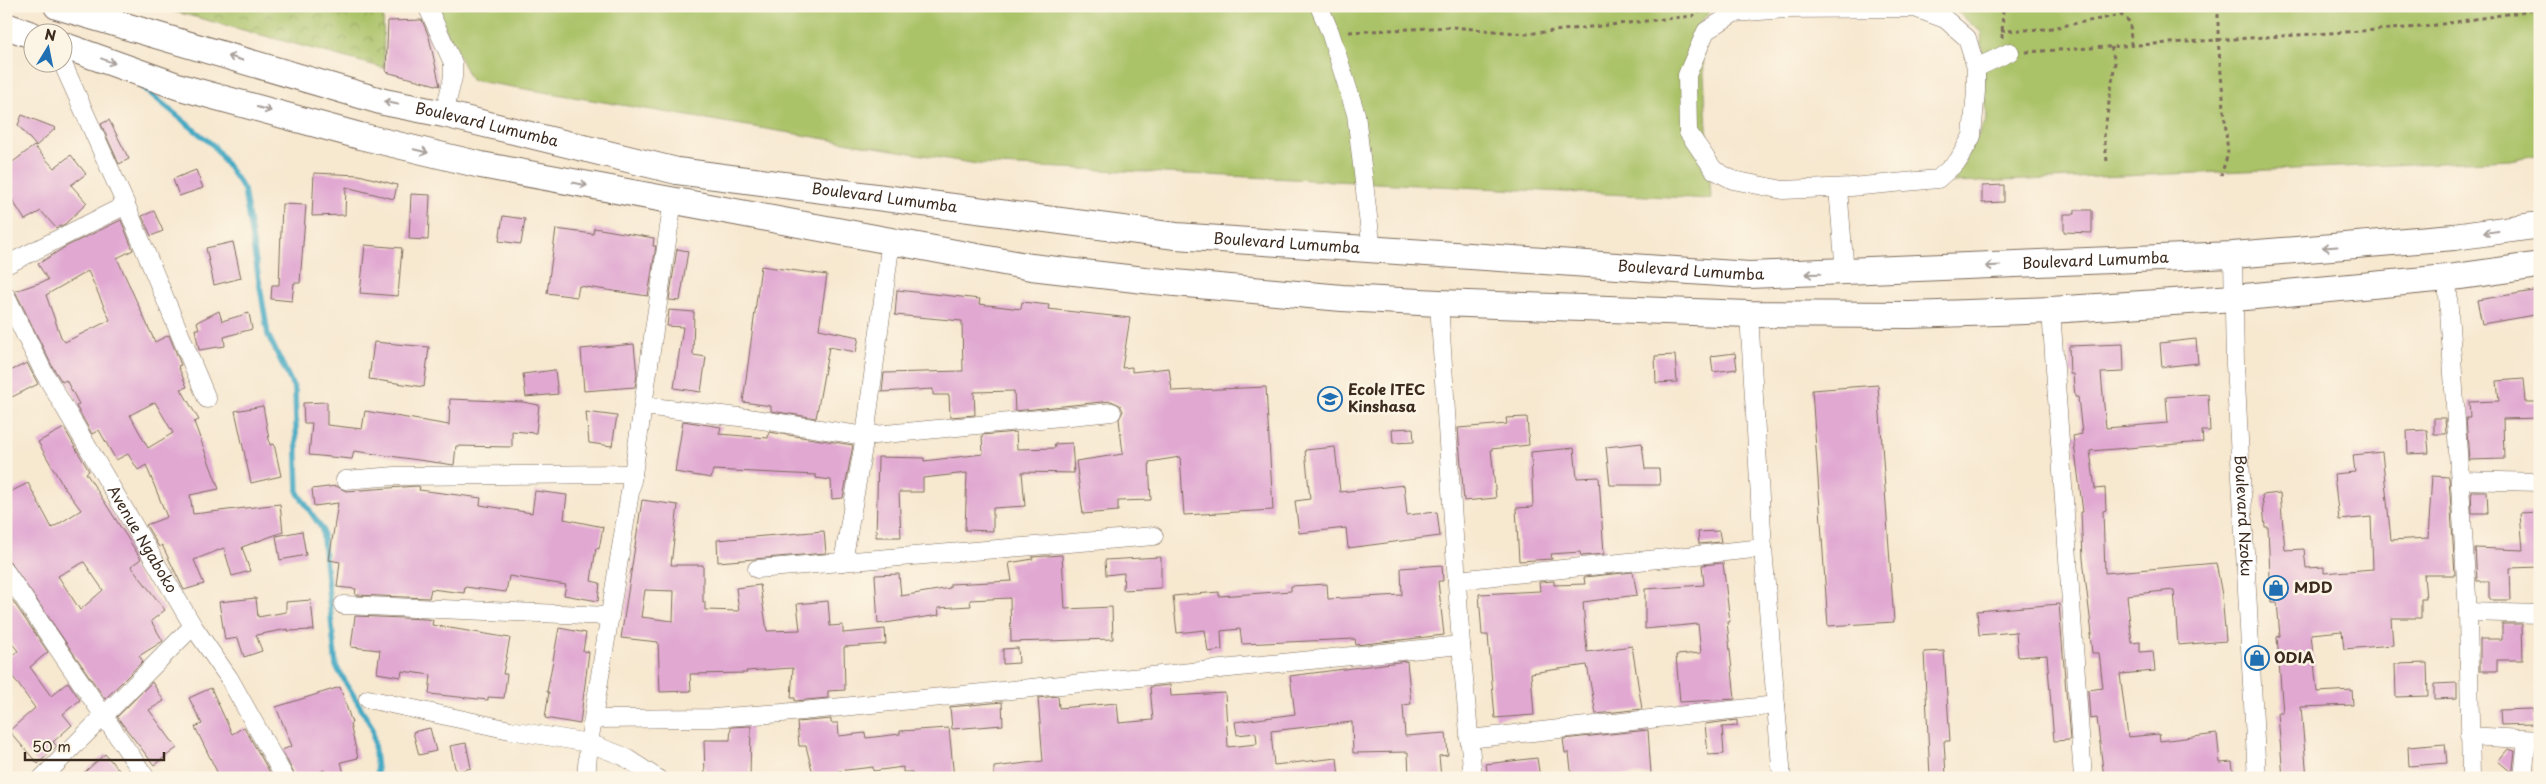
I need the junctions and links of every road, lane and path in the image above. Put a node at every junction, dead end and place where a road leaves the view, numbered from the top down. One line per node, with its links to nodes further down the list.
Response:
1 (58, 6): 19 (highway, Boulevard Lumumba, one-way to 1)
2 (427, 6): 19 (street)
3 (1320, 6): 10 (street)
4 (2218, 6): 11 (path)
5 (1706, 8): 10 (path)
6 (2540, 9): 11 (path)
7 (6, 26): 9 (highway)
8 (2001, 31): 12 (path)
9 (22, 32)
10 (1330, 32): 27 (street)
11 (2218, 40): 12 (path); 21 (path)
12 (2131, 45): 13 (path)
13 (2111, 47): 16 (path); 20 (path)
14 (72, 49): 23 (highway, one-way to 23)
15 (2010, 52): 17 (street)
16 (2030, 52)
17 (1976, 68): 22 (street); 22 (street)
18 (66, 72): 24 (street)
19 (444, 114): 27 (highway, Boulevard Lumumba)
20 (2107, 161)
21 (2221, 176)
22 (1838, 188): 31 (street)
23 (673, 200): 26 (highway); 39 (street)
24 (126, 205): 29 (street); 38 (street)
25 (2540, 225): 28 (highway, Boulevard Lumumba, one-way to 28)
26 (891, 240): 35 (highway); 41 (street)
27 (1372, 251): 31 (highway, Boulevard Lumumba, one-way to 27)
28 (2232, 255): 31 (highway, Boulevard Lumumba, one-way to 31); 34 (street, Boulevard Nzoku)
29 (6, 265)
30 (2540, 265): 32 (highway)
31 (1845, 273)
32 (2447, 278): 34 (highway); 44 (street)
33 (6, 296): 56 (street, Avenue Ngaboko)
34 (2234, 298): 36 (highway); 74 (street, Boulevard Nzoku)
35 (1439, 303): 37 (highway); 51 (street)
36 (2051, 310): 37 (highway); 73 (street)
37 (1749, 314): 47 (street)
38 (207, 398)
39 (643, 406): 41 (street); 42 (street)
40 (1112, 412): 41 (street)
41 (865, 436): 48 (street)
42 (633, 474): 43 (street); 55 (street)
43 (345, 480)
44 (2460, 480): 45 (street); 53 (street)
45 (2540, 482)
46 (1154, 536): 48 (street)
47 (1764, 548): 51 (street); 59 (street)
48 (843, 562): 49 (street)
49 (757, 569)
50 (6, 572): 60 (street)
51 (1457, 580): 57 (street)
52 (343, 605): 55 (street)
53 (2468, 612): 54 (street); 62 (street)
54 (2540, 614)
55 (610, 616): 61 (street)
56 (193, 626): 60 (street); 68 (street, Avenue Ngaboko)
57 (1461, 645): 61 (street); 63 (street)
58 (368, 699): 65 (street)
59 (1776, 704): 63 (street); 72 (street)
60 (104, 716): 66 (street); 67 (street)
61 (594, 719): 65 (street)
62 (2469, 736): 64 (street); 75 (street)
63 (1469, 738): 71 (street)
64 (2534, 740): 76 (street)
65 (589, 743): 69 (street); 70 (street)
66 (42, 778)
67 (146, 778)
68 (285, 778)
69 (586, 778)
70 (657, 778)
71 (1473, 778)
72 (1782, 778)
73 (2083, 778)
74 (2256, 778)
75 (2471, 778)
76 (2523, 778)

